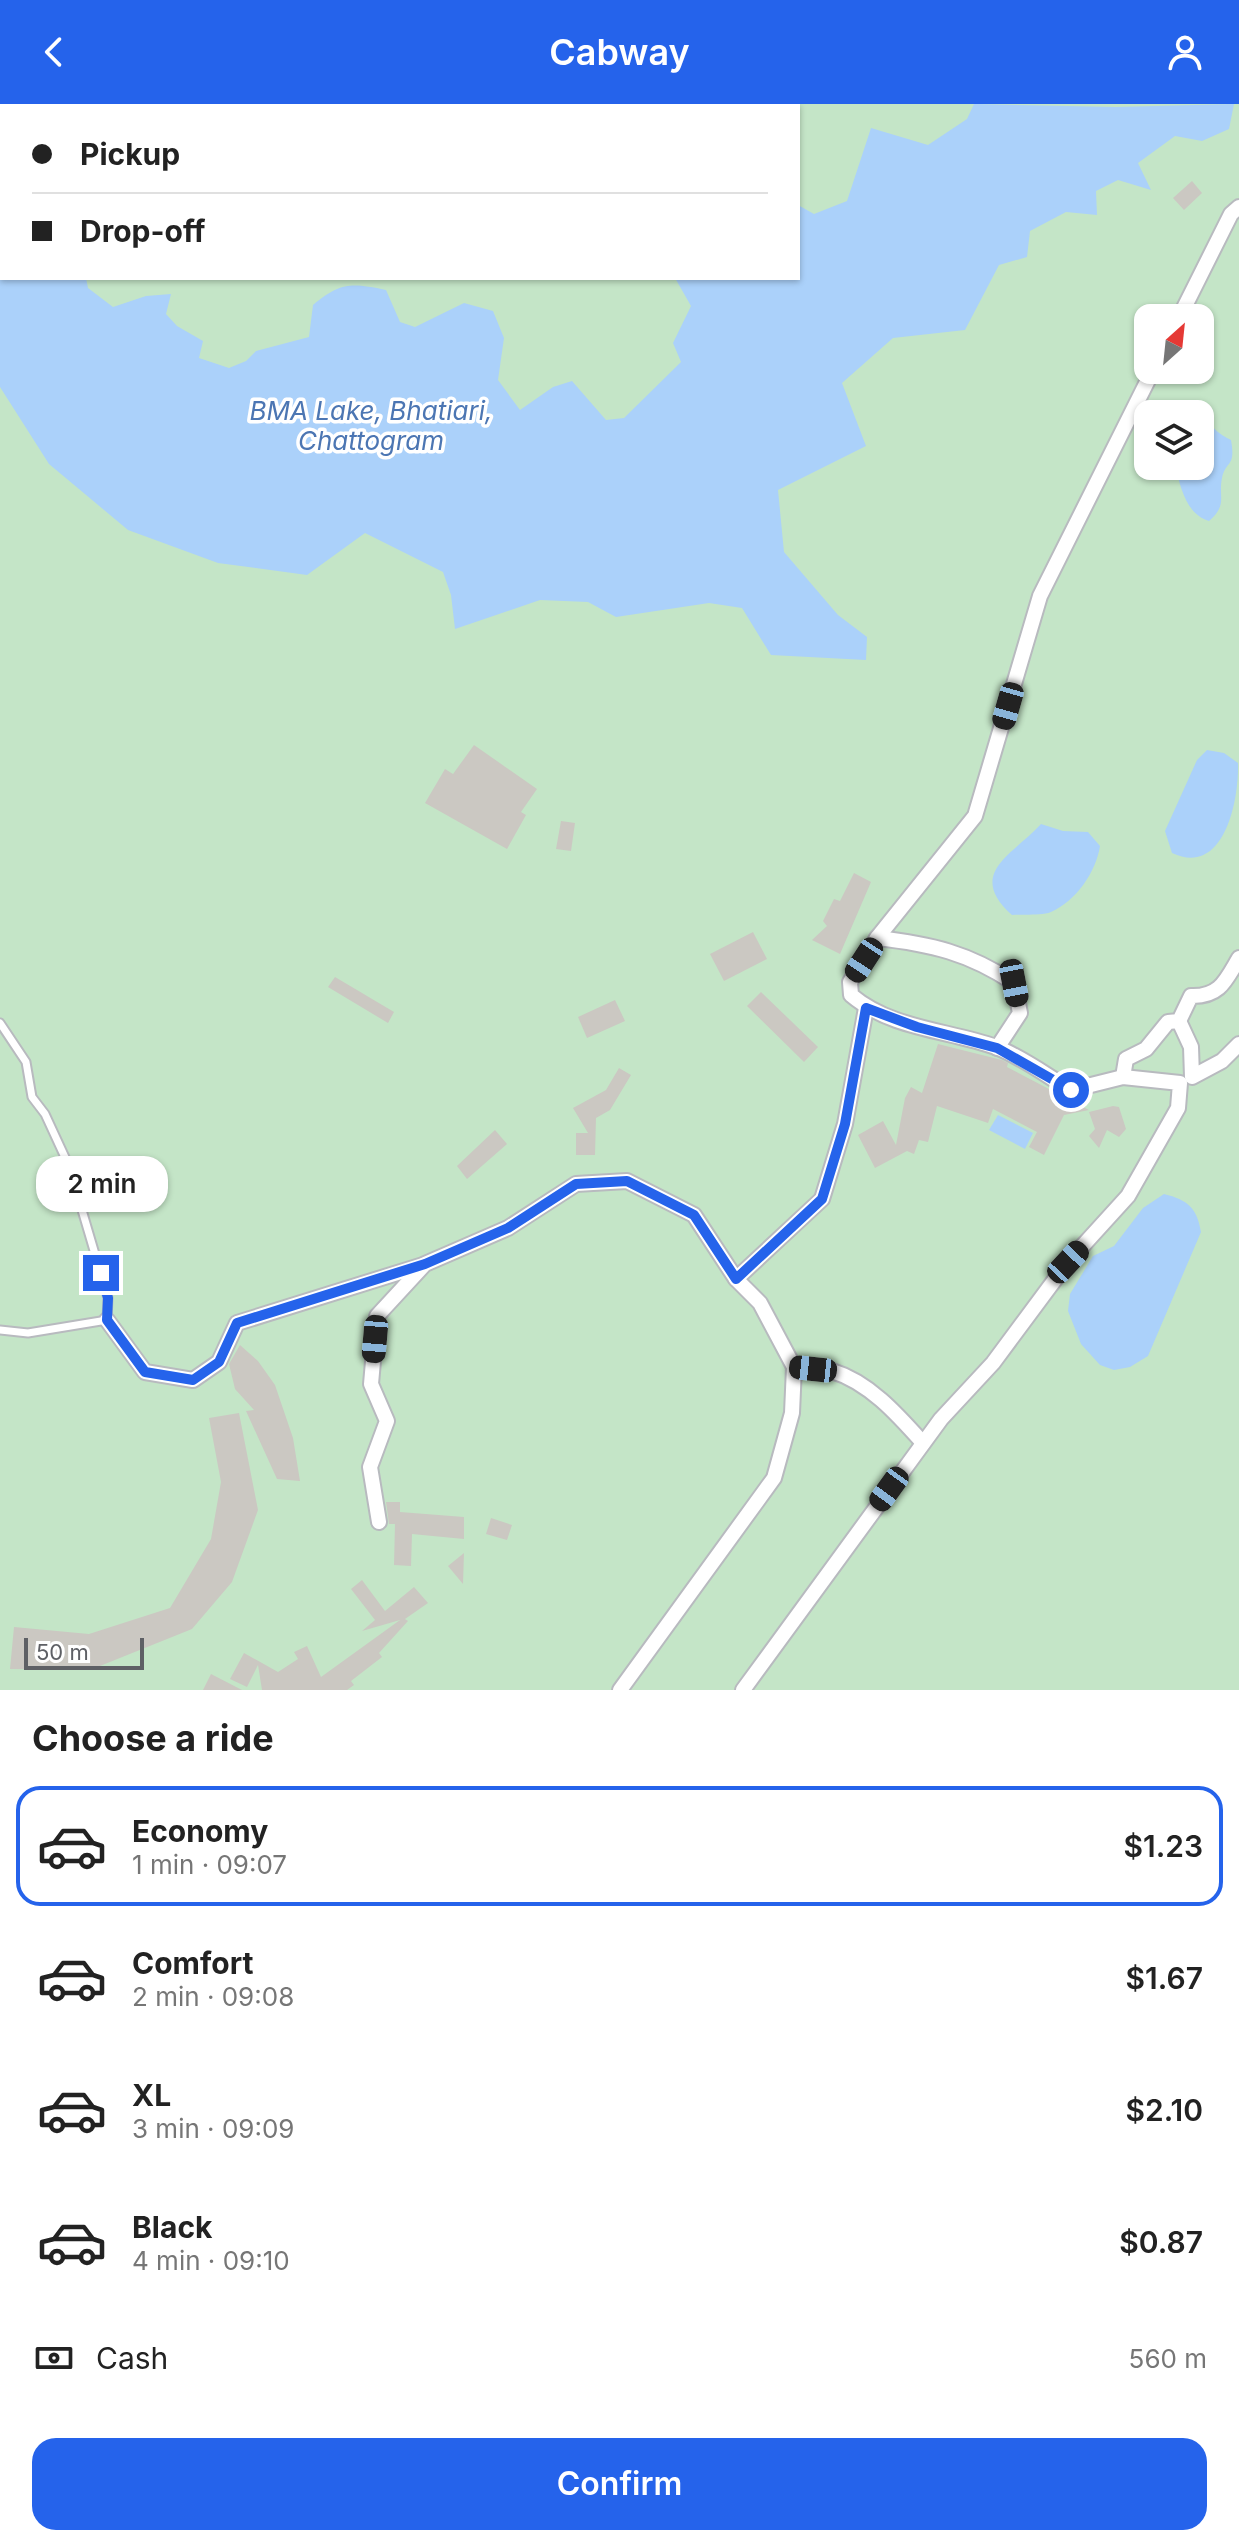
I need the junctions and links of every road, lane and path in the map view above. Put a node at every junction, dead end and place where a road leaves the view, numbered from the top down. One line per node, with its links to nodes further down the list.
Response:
1 (1239, 207): 2 (street)
2 (1186, 304)
3 (1146, 384): 4 (street)
4 (877, 938): 6 (street); 10 (street)
5 (1239, 958): 7 (street)
6 (866, 1008): 10 (street); 14 (street)
7 (1179, 1021): 11 (street); 12 (street)
8 (0, 1023): 15 (lane)
9 (1239, 1044): 12 (street)
10 (997, 1048): 11 (street)
11 (1123, 1077): 12 (street)
12 (1186, 1080): 18 (street)
13 (425, 1264): 14 (street); 15 (street); 19 (street)
14 (736, 1279): 17 (street)
15 (107, 1320): 16 (lane)
16 (0, 1330)
17 (794, 1367): 18 (street); 20 (street)
18 (923, 1443): 21 (street)
19 (379, 1522)
20 (620, 1690)
21 (743, 1690)

